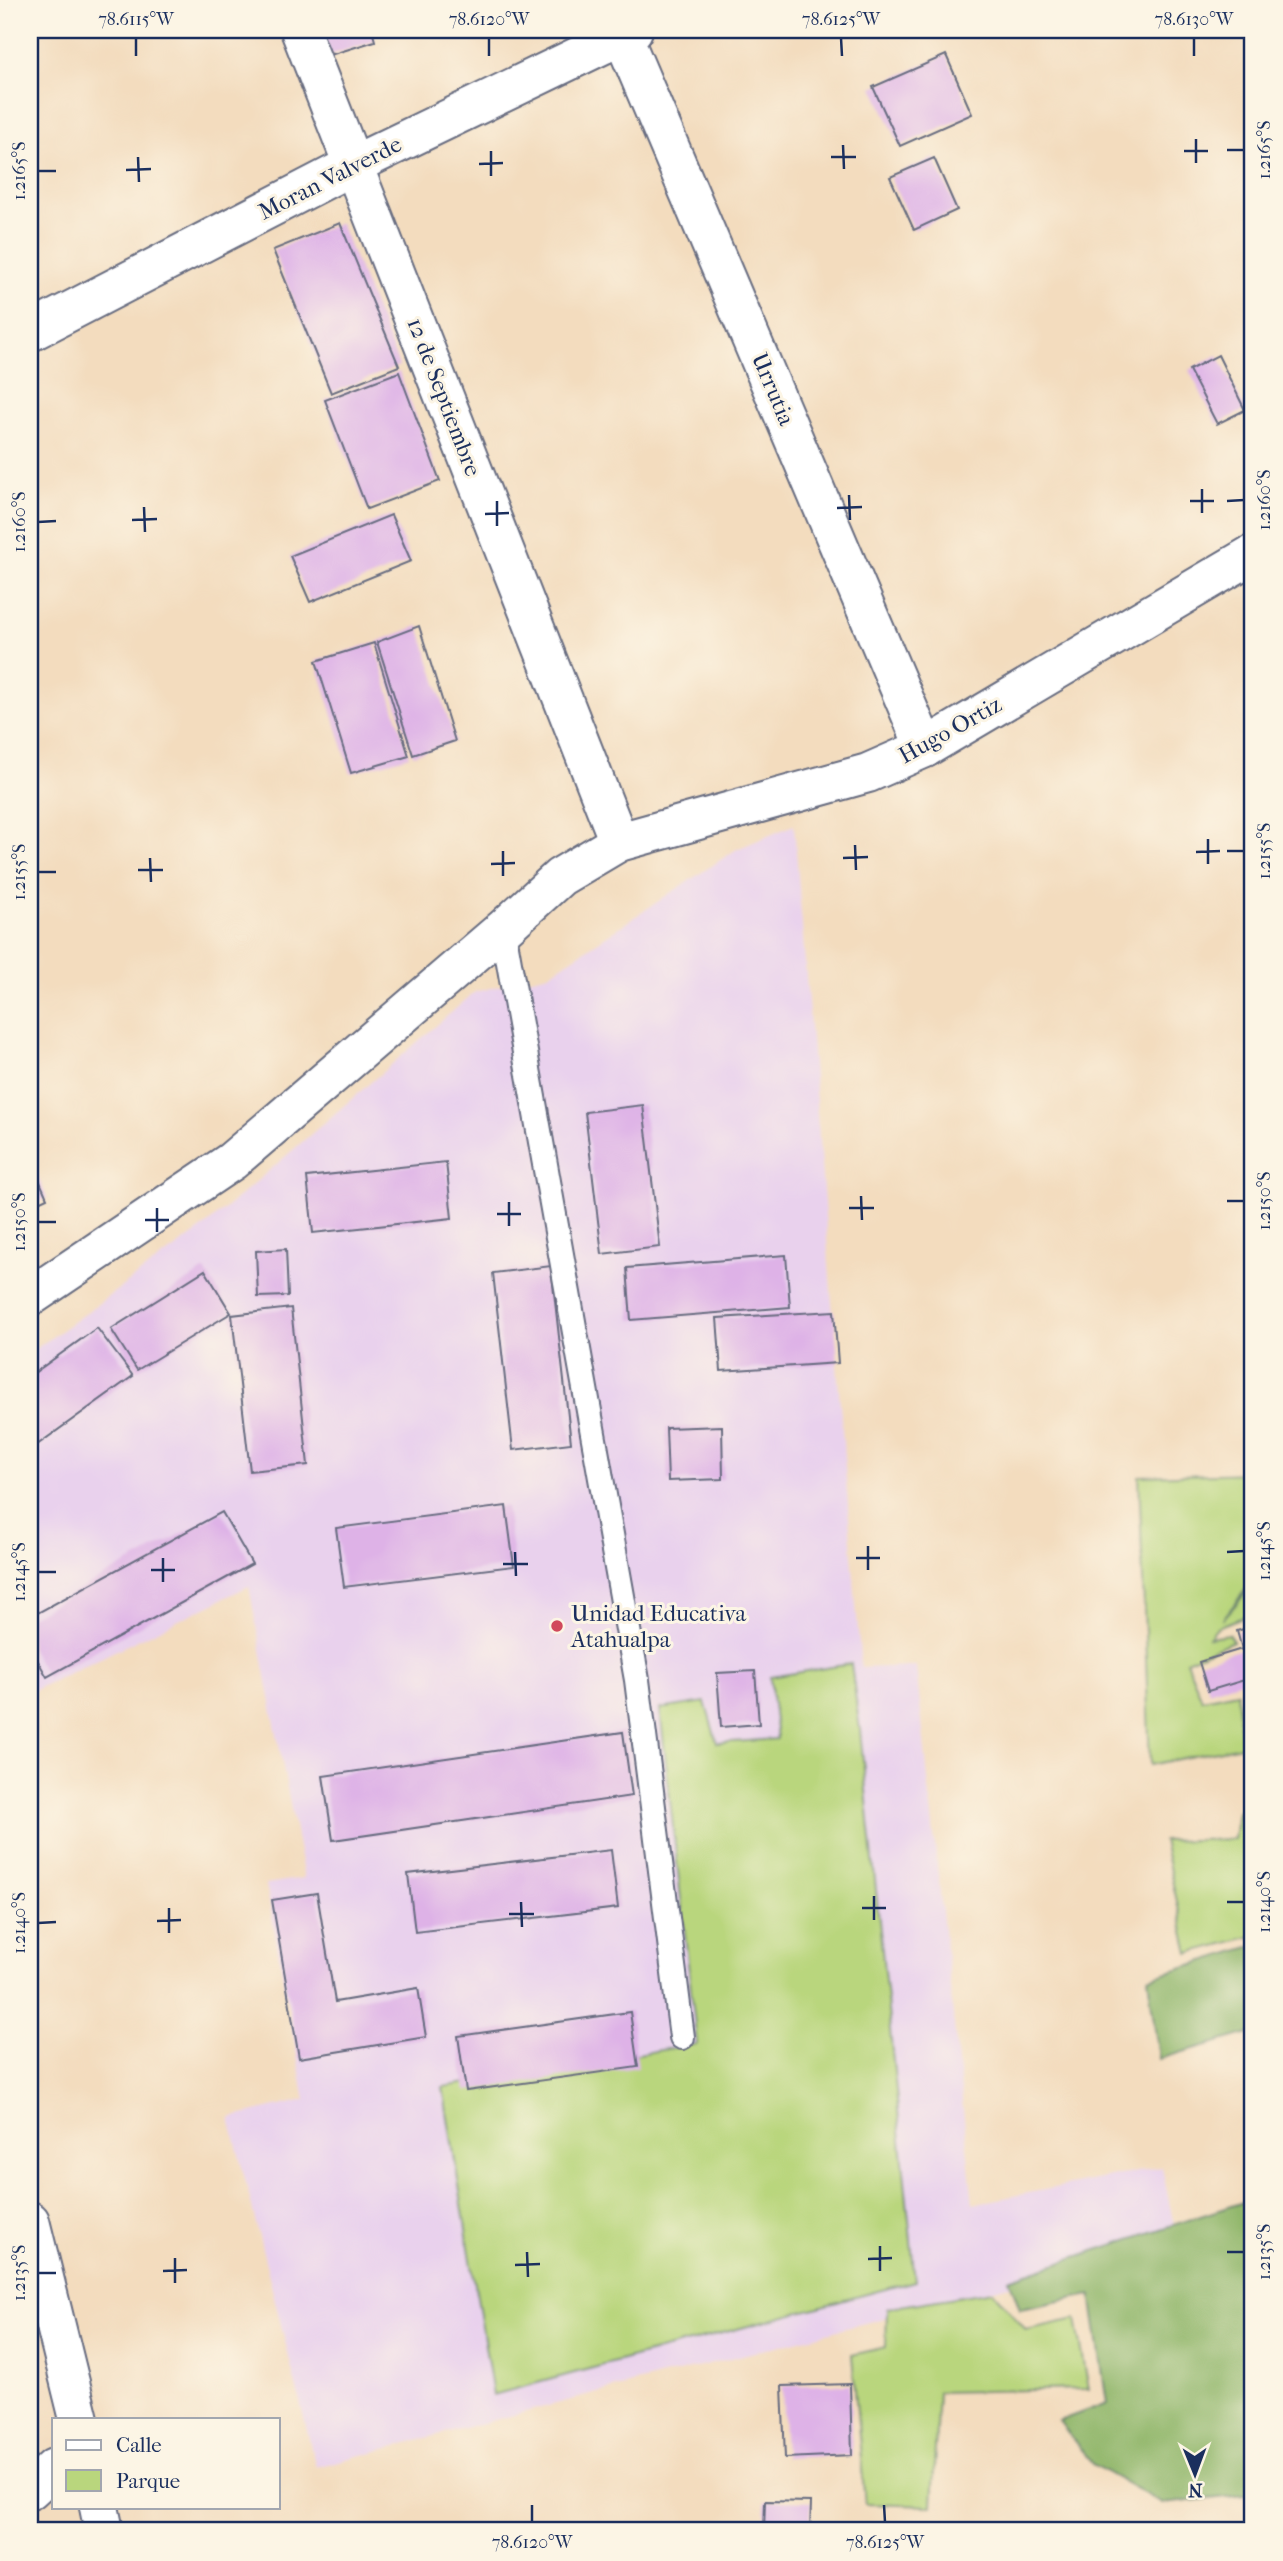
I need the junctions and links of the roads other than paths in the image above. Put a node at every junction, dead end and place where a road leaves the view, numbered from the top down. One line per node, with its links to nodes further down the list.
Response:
1 (300, 30): 3 (street, 12 de Septiembre)
2 (625, 32): 3 (street, Moran Valverde); 6 (street, Urrutia)
3 (353, 165): 4 (street, Moran Valverde); 7 (street, 12 de Septiembre)
4 (30, 332)
5 (1253, 554): 6 (street, Hugo Ortiz)
6 (925, 748): 7 (street, Hugo Ortiz)
7 (619, 842): 8 (street, Hugo Ortiz)
8 (503, 929): 9 (street, Hugo Ortiz); 10 (lane)
9 (30, 1297)
10 (682, 2037)
11 (30, 2221): 12 (street)
12 (79, 2418)
13 (52, 2470): 14 (street)
14 (30, 2490)
15 (99, 2508): 16 (street)
16 (104, 2531)

